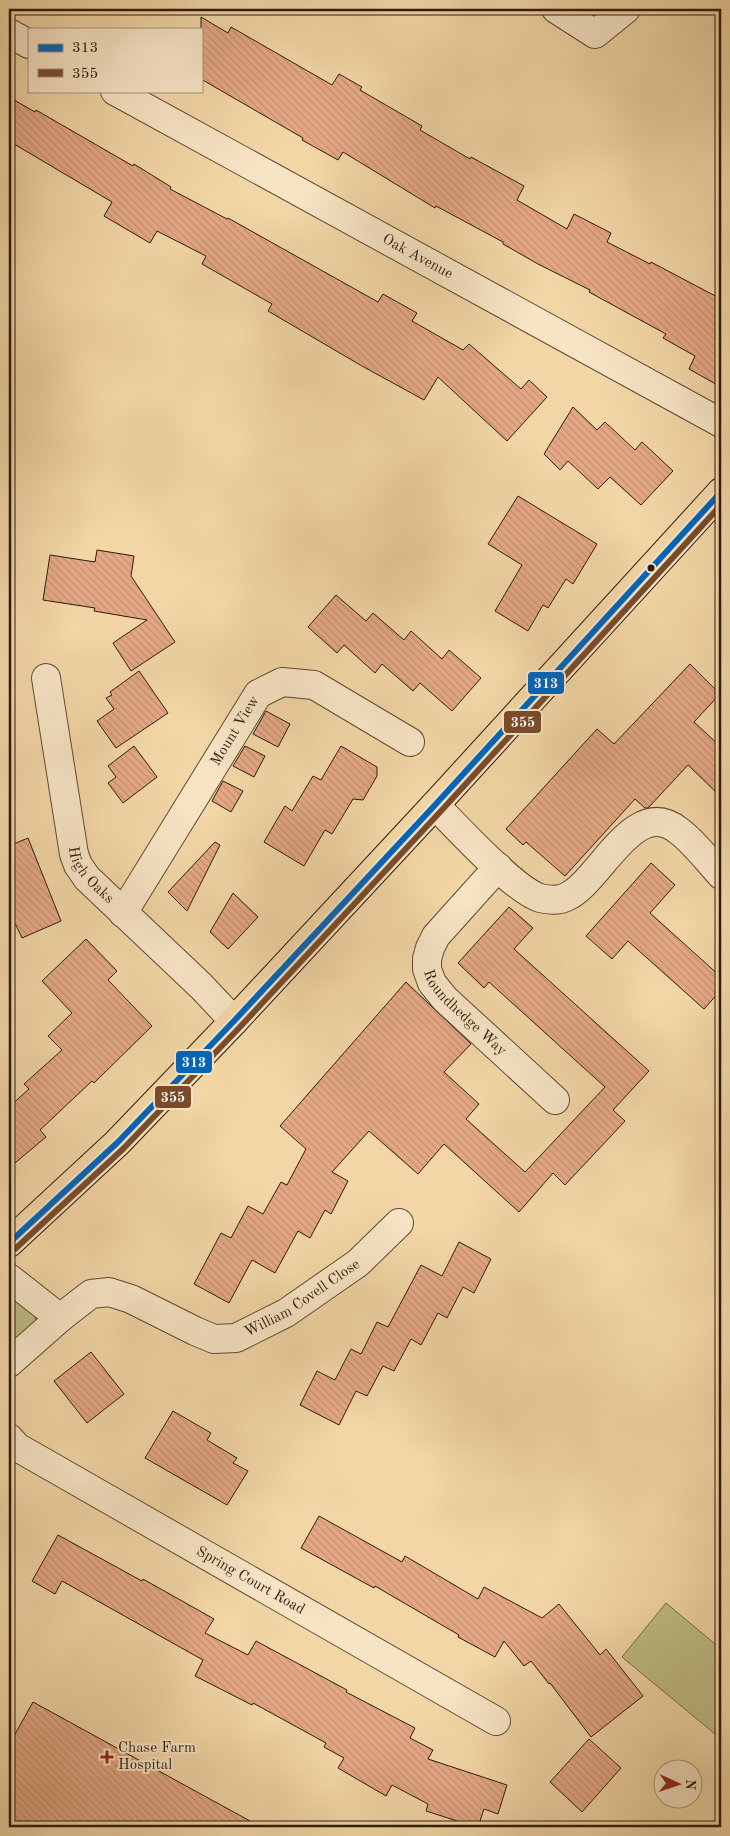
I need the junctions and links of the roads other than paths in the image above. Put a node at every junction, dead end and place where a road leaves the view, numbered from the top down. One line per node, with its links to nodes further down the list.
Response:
1 (556, 9): 2 (street)
2 (626, 9)
3 (9, 33): 4 (street)
4 (28, 43)
5 (117, 92): 6 (street, Oak Avenue)
6 (721, 423)
7 (721, 492): 10 (main road)
8 (46, 678): 13 (street, High Oaks)
9 (410, 742): 13 (street, Mount View)
10 (434, 805): 11 (street); 14 (main road)
11 (498, 867): 12 (street); 15 (street, Roundhedge Way)
12 (721, 875)
13 (123, 913): 14 (street, High Oaks)
14 (234, 1021): 17 (main road)
15 (555, 1100)
16 (399, 1223): 19 (street, William Covell Close)
17 (9, 1243)
18 (9, 1278): 19 (street)
19 (60, 1318): 20 (street, William Covell Close)
20 (9, 1363)
21 (9, 1438): 22 (street, Spring Court Road)
22 (496, 1721)

